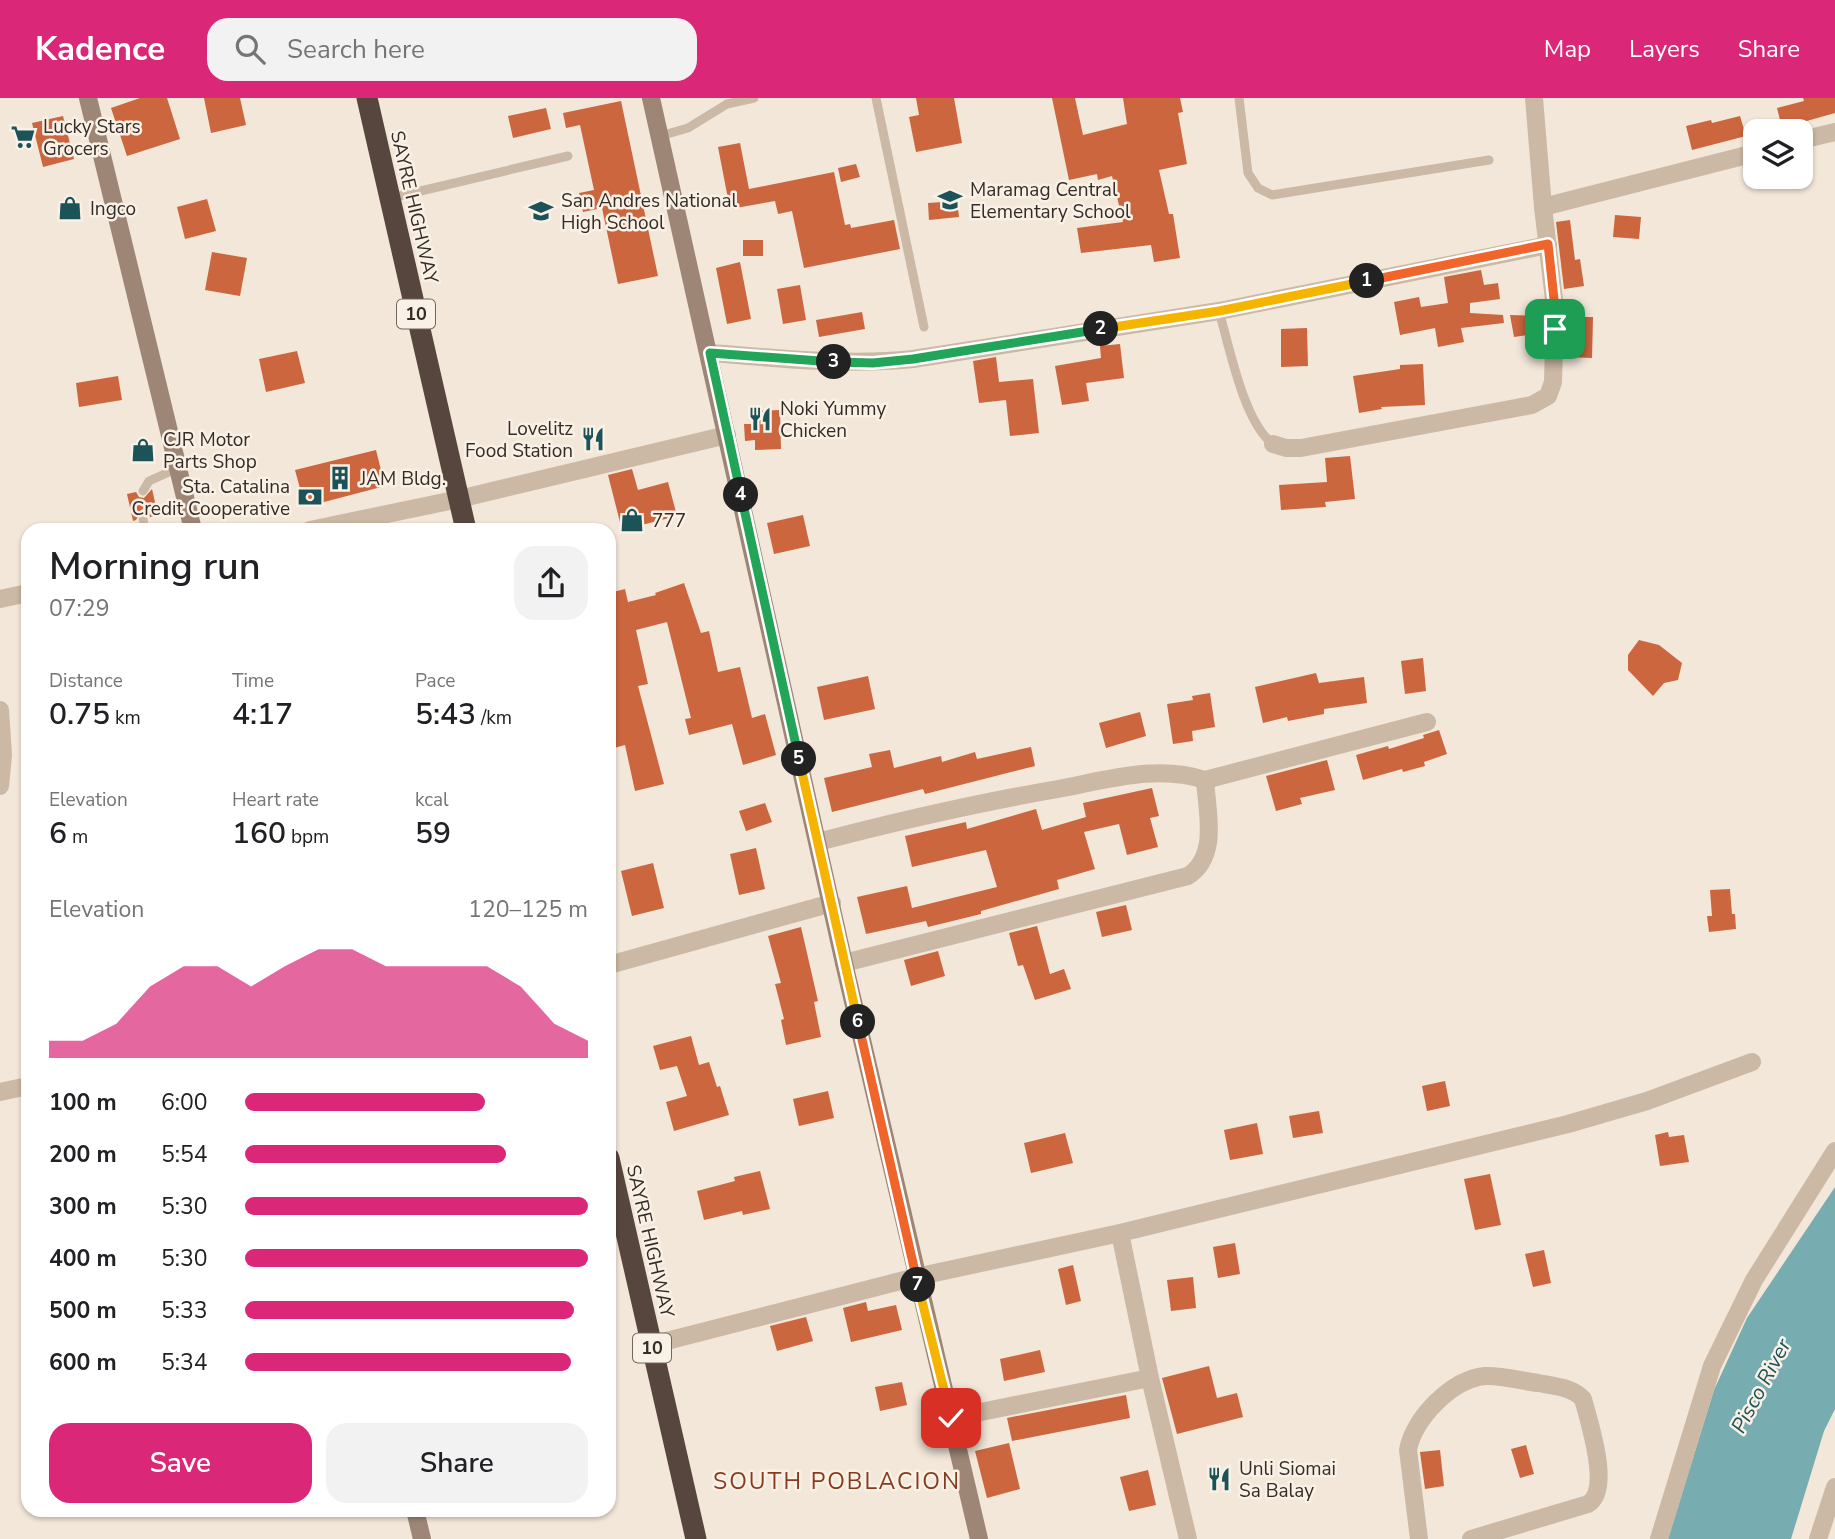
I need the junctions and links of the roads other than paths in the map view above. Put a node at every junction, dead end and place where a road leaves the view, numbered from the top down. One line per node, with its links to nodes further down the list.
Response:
1 (88, 98): 22 (street)
2 (367, 98): 14 (highway, SAYRE HIGHWAY / 10)
3 (651, 98): 9 (street)
4 (754, 98): 9 (lane)
5 (876, 98): 18 (lane)
6 (1239, 98): 13 (lane)
7 (1534, 98): 15 (street)
8 (1835, 132): 10 (street)
9 (660, 136): 19 (street)
10 (1813, 137)
11 (568, 156): 14 (lane)
12 (1743, 156): 15 (street)
13 (1489, 160)
14 (390, 199): 24 (highway, SAYRE HIGHWAY / 10)
15 (1543, 207): 16 (street)
16 (1548, 244): 17 (street); 21 (street)
17 (1219, 311): 19 (street); 21 (lane)
18 (924, 327)
19 (710, 353): 20 (street)
20 (727, 435): 24 (street); 36 (street)
21 (1273, 444)
22 (178, 468): 23 (lane); 27 (street)
23 (143, 491)
24 (459, 499): 28 (street); 29 (highway, SAYRE HIGHWAY / 10)
25 (144, 519): 26 (lane)
26 (144, 523)
27 (191, 523)
28 (344, 523)
29 (464, 523)
30 (21, 594): 31 (street)
31 (0, 599)
32 (0, 710): 35 (street)
33 (1427, 722): 34 (street)
34 (1205, 780): 36 (street); 39 (street)
35 (0, 786)
36 (818, 842): 37 (street)
37 (832, 903): 38 (street); 39 (street)
38 (616, 963)
39 (844, 963): 46 (street)
40 (1752, 1062): 45 (street)
41 (21, 1088): 42 (street)
42 (0, 1092)
43 (1835, 1151): 58 (street)
44 (616, 1188): 47 (highway, SAYRE HIGHWAY / 10)
45 (1121, 1233): 46 (street); 48 (street)
46 (916, 1277): 47 (street); 49 (street)
47 (652, 1345): 53 (highway, SAYRE HIGHWAY / 10)
48 (1150, 1378): 49 (street); 55 (street)
49 (951, 1418): 54 (street)
50 (1835, 1487): 59 (street)
51 (417, 1517): 52 (street)
52 (422, 1539)
53 (696, 1539)
54 (979, 1539)
55 (1188, 1539)
56 (1419, 1539): 57 (street)
57 (1471, 1539)
58 (1659, 1539)
59 (1818, 1539)

